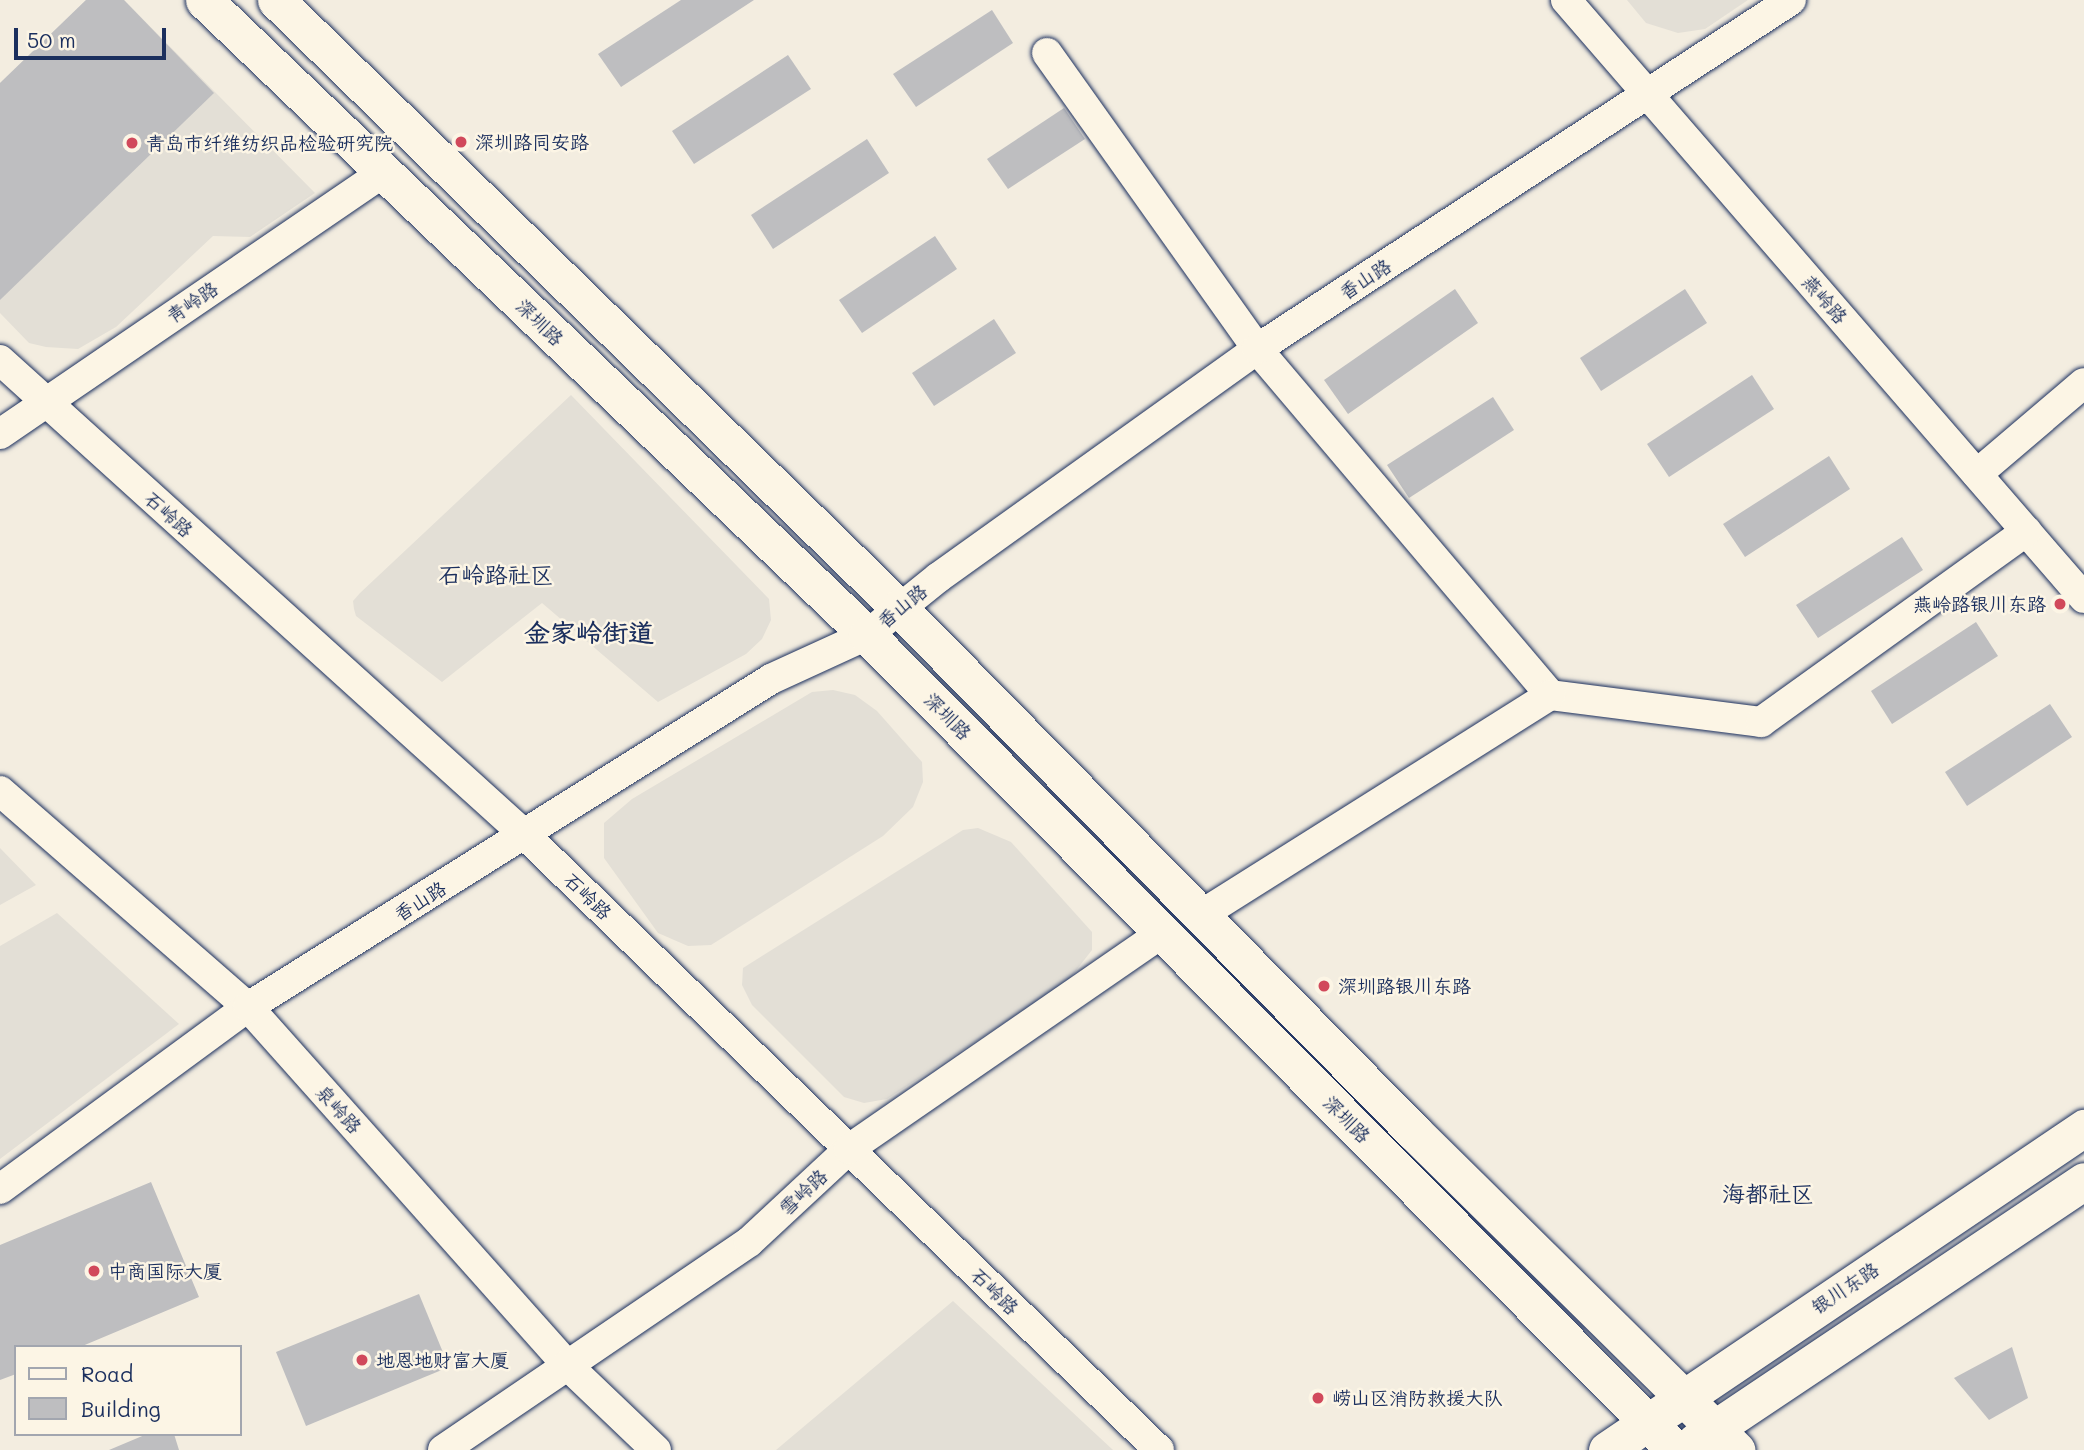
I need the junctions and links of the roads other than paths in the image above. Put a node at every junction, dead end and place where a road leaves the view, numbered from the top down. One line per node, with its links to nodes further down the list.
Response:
1 (204, 0): 7 (main road, 深圳路)
2 (276, 0): 16 (main road, 深圳路)
3 (1566, 0): 6 (street, 燕岭路)
4 (1791, 0): 6 (street, 香山路)
5 (1047, 54): 8 (street)
6 (1648, 94): 8 (street, 香山路); 13 (street, 燕岭路)
7 (384, 172): 11 (street, 青岭路); 17 (main road, 深圳路)
8 (1257, 349): 16 (street, 香山路); 18 (street)
9 (0, 360): 11 (street, 石岭路 / 石岭路)
10 (2084, 383): 13 (street)
11 (44, 402): 12 (street, 青岭路); 20 (street, 石岭路 / 石岭路)
12 (0, 434)
13 (1977, 474): 14 (street, 燕岭路)
14 (2026, 531): 15 (street, 燕岭路); 18 (street)
15 (2084, 598)
16 (899, 608): 17 (street, 香山路); 21 (main road, 深圳路)
17 (867, 635): 20 (street, 香山路); 22 (main road, 深圳路)
18 (1550, 695): 21 (street)
19 (0, 791): 23 (street, 泉岭路)
20 (526, 836): 23 (street, 香山路); 25 (street, 石岭路 / 石岭路)
21 (1201, 915): 29 (main road, 深圳路)
22 (1162, 933): 25 (street, 雪岭路); 30 (main road, 深圳路)
23 (248, 1007): 27 (street, 香山路); 28 (street, 泉岭路)
24 (2084, 1128): 29 (main road, 银川东路)
25 (849, 1149): 28 (street, 雪岭路); 34 (street, 石岭路 / 石岭路)
26 (2084, 1181): 31 (main road)
27 (0, 1189)
28 (567, 1365): 32 (street, 雪岭路); 33 (street, 泉岭路)
29 (1683, 1398): 30 (main road, 银川东路); 31 (main road, 深圳路)
30 (1648, 1423): 35 (main road, 银川东路); 36 (main road, 深圳路)
31 (1726, 1439): 37 (main road)
32 (443, 1450)
33 (656, 1450)
34 (1159, 1450)
35 (1607, 1450)
36 (1675, 1450)
37 (1684, 1450)

